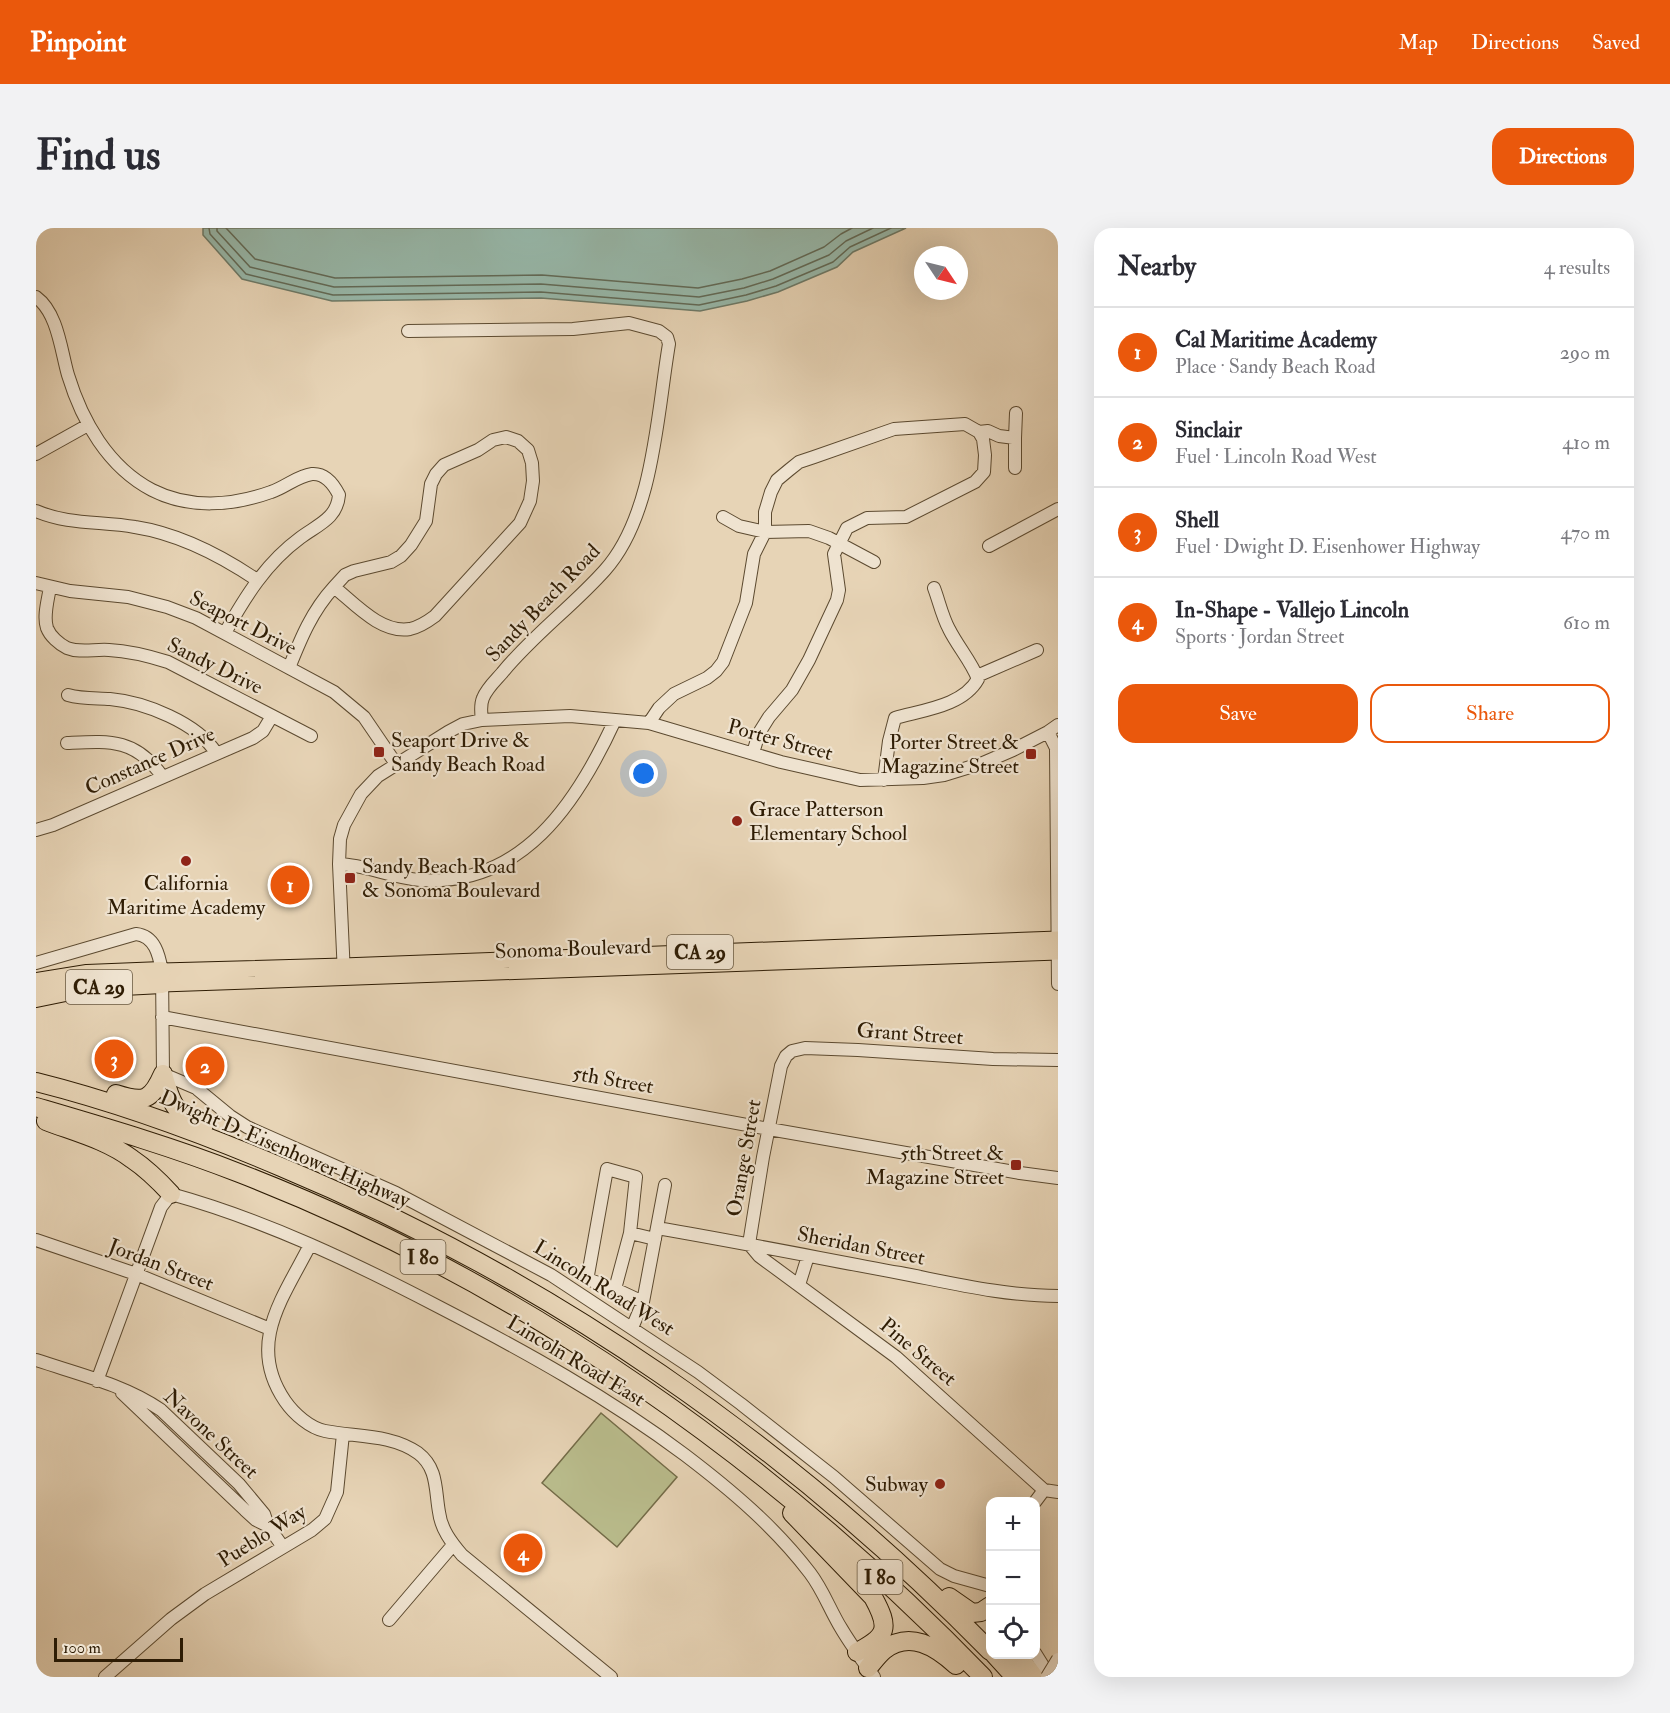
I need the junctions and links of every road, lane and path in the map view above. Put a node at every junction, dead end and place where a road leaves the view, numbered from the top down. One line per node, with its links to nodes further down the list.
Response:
1 (36, 297): 4 (street)
2 (408, 331): 27 (street, Sandy Beach Road)
3 (1016, 413): 6 (street)
4 (88, 424): 7 (street); 16 (street)
5 (979, 432): 6 (street); 12 (street); 13 (street)
6 (1015, 438): 8 (street)
7 (36, 454)
8 (1015, 468)
9 (1058, 509): 14 (street)
10 (36, 511): 16 (street)
11 (723, 517): 12 (street)
12 (765, 532): 13 (street); 29 (street)
13 (839, 543): 15 (street); 34 (street)
14 (988, 546)
15 (874, 562)
16 (257, 580): 21 (street)
17 (36, 583): 18 (street, Seaport Drive)
18 (50, 587): 21 (street, Seaport Drive); 26 (street, Sandy Drive)
19 (334, 587): 19 (street); 23 (street)
20 (934, 588): 24 (street)
21 (225, 633): 23 (street, Seaport Drive)
22 (1037, 650): 24 (street)
23 (289, 668): 35 (street, Seaport Drive)
24 (977, 676): 37 (street)
25 (68, 695): 33 (street)
26 (272, 716): 31 (street); 33 (street, Constance Drive)
27 (482, 720): 28 (street, Porter Street); 35 (street)
28 (615, 720): 29 (street, Porter Street); 39 (street)
29 (649, 723): 34 (street, Porter Street)
30 (1053, 728): 37 (street, Porter Street); 40 (street)
31 (311, 736)
32 (67, 743): 36 (street)
33 (216, 753): 36 (street, Constance Drive)
34 (753, 753): 37 (street, Porter Street)
35 (396, 764): 39 (street)
36 (162, 776): 38 (street, Constance Drive)
37 (884, 780)
38 (36, 830)
39 (339, 864): 42 (street)
40 (1058, 946): 42 (main road, Sonoma Boulevard / CA 29); 45 (street)
41 (36, 963): 43 (street)
42 (344, 972): 43 (main road, Sonoma Boulevard / CA 29)
43 (162, 977): 44 (highway, CA 29); 46 (highway, CA 29); 47 (street)
44 (36, 982)
45 (1058, 984)
46 (36, 998)
47 (162, 1017): 49 (street); 54 (street, 5th Street)
48 (1058, 1060): 50 (street, Grant Street)
49 (162, 1074): 51 (highway); 57 (highway); 70 (street, Lincoln Road West)
50 (778, 1078): 54 (street, Orange Street)
51 (36, 1080): 57 (highway, Dwight D. Eisenhower Highway / I 80)
52 (36, 1107): 75 (highway, Dwight D. Eisenhower Highway / I 80)
53 (36, 1117): 58 (highway)
54 (769, 1129): 55 (street, 5th Street); 62 (street, Orange Street)
55 (1058, 1178)
56 (665, 1185): 60 (street)
57 (329, 1186): 81 (highway, Dwight D. Eisenhower Highway / I 80)
58 (171, 1194): 63 (street, Lincoln Road East); 65 (street)
59 (630, 1233): 60 (street, Sheridan Street); 67 (street); 67 (street)
60 (656, 1234): 62 (street, Sheridan Street); 69 (street)
61 (36, 1240): 65 (street, Jordan Street)
62 (749, 1244): 64 (street, Sheridan Street); 66 (street, Pine Street)
63 (310, 1245): 71 (street); 86 (street, Lincoln Road East)
64 (808, 1256): 66 (street); 68 (street, Sheridan Street)
65 (136, 1274): 71 (street, Jordan Street); 73 (street)
66 (799, 1285): 76 (street, Pine Street)
67 (615, 1289): 69 (street)
68 (1058, 1296)
69 (643, 1302): 70 (street)
70 (632, 1328): 82 (street, Lincoln Road West)
71 (270, 1329): 74 (street)
72 (36, 1360): 73 (street, Navone Street)
73 (97, 1381): 80 (street, Navone Street)
74 (343, 1434): 79 (street); 80 (street, Pueblo Way)
75 (771, 1482): 86 (highway); 95 (highway, Dwight D. Eisenhower Highway / I 80)
76 (1044, 1490): 77 (street); 78 (street)
77 (1058, 1492)
78 (1039, 1497)
79 (453, 1545): 84 (street); 93 (street)
80 (283, 1547): 92 (street, Pueblo Way)
81 (918, 1580): 83 (highway); 85 (highway, Dwight D. Eisenhower Highway / I 80)
82 (986, 1585)
83 (986, 1609)
84 (389, 1620)
85 (986, 1647)
86 (857, 1652): 91 (street, Lincoln Road East)
87 (998, 1659): 96 (highway, Dwight D. Eisenhower Highway / I 80)
88 (1021, 1659): 97 (highway)
89 (1038, 1659): 98 (street)
90 (1058, 1659): 98 (street, bridge)
91 (871, 1672): 94 (highway)
92 (105, 1677)
93 (611, 1677)
94 (969, 1677)
95 (983, 1677)
96 (1015, 1677)
97 (1034, 1677)
98 (1048, 1677)

